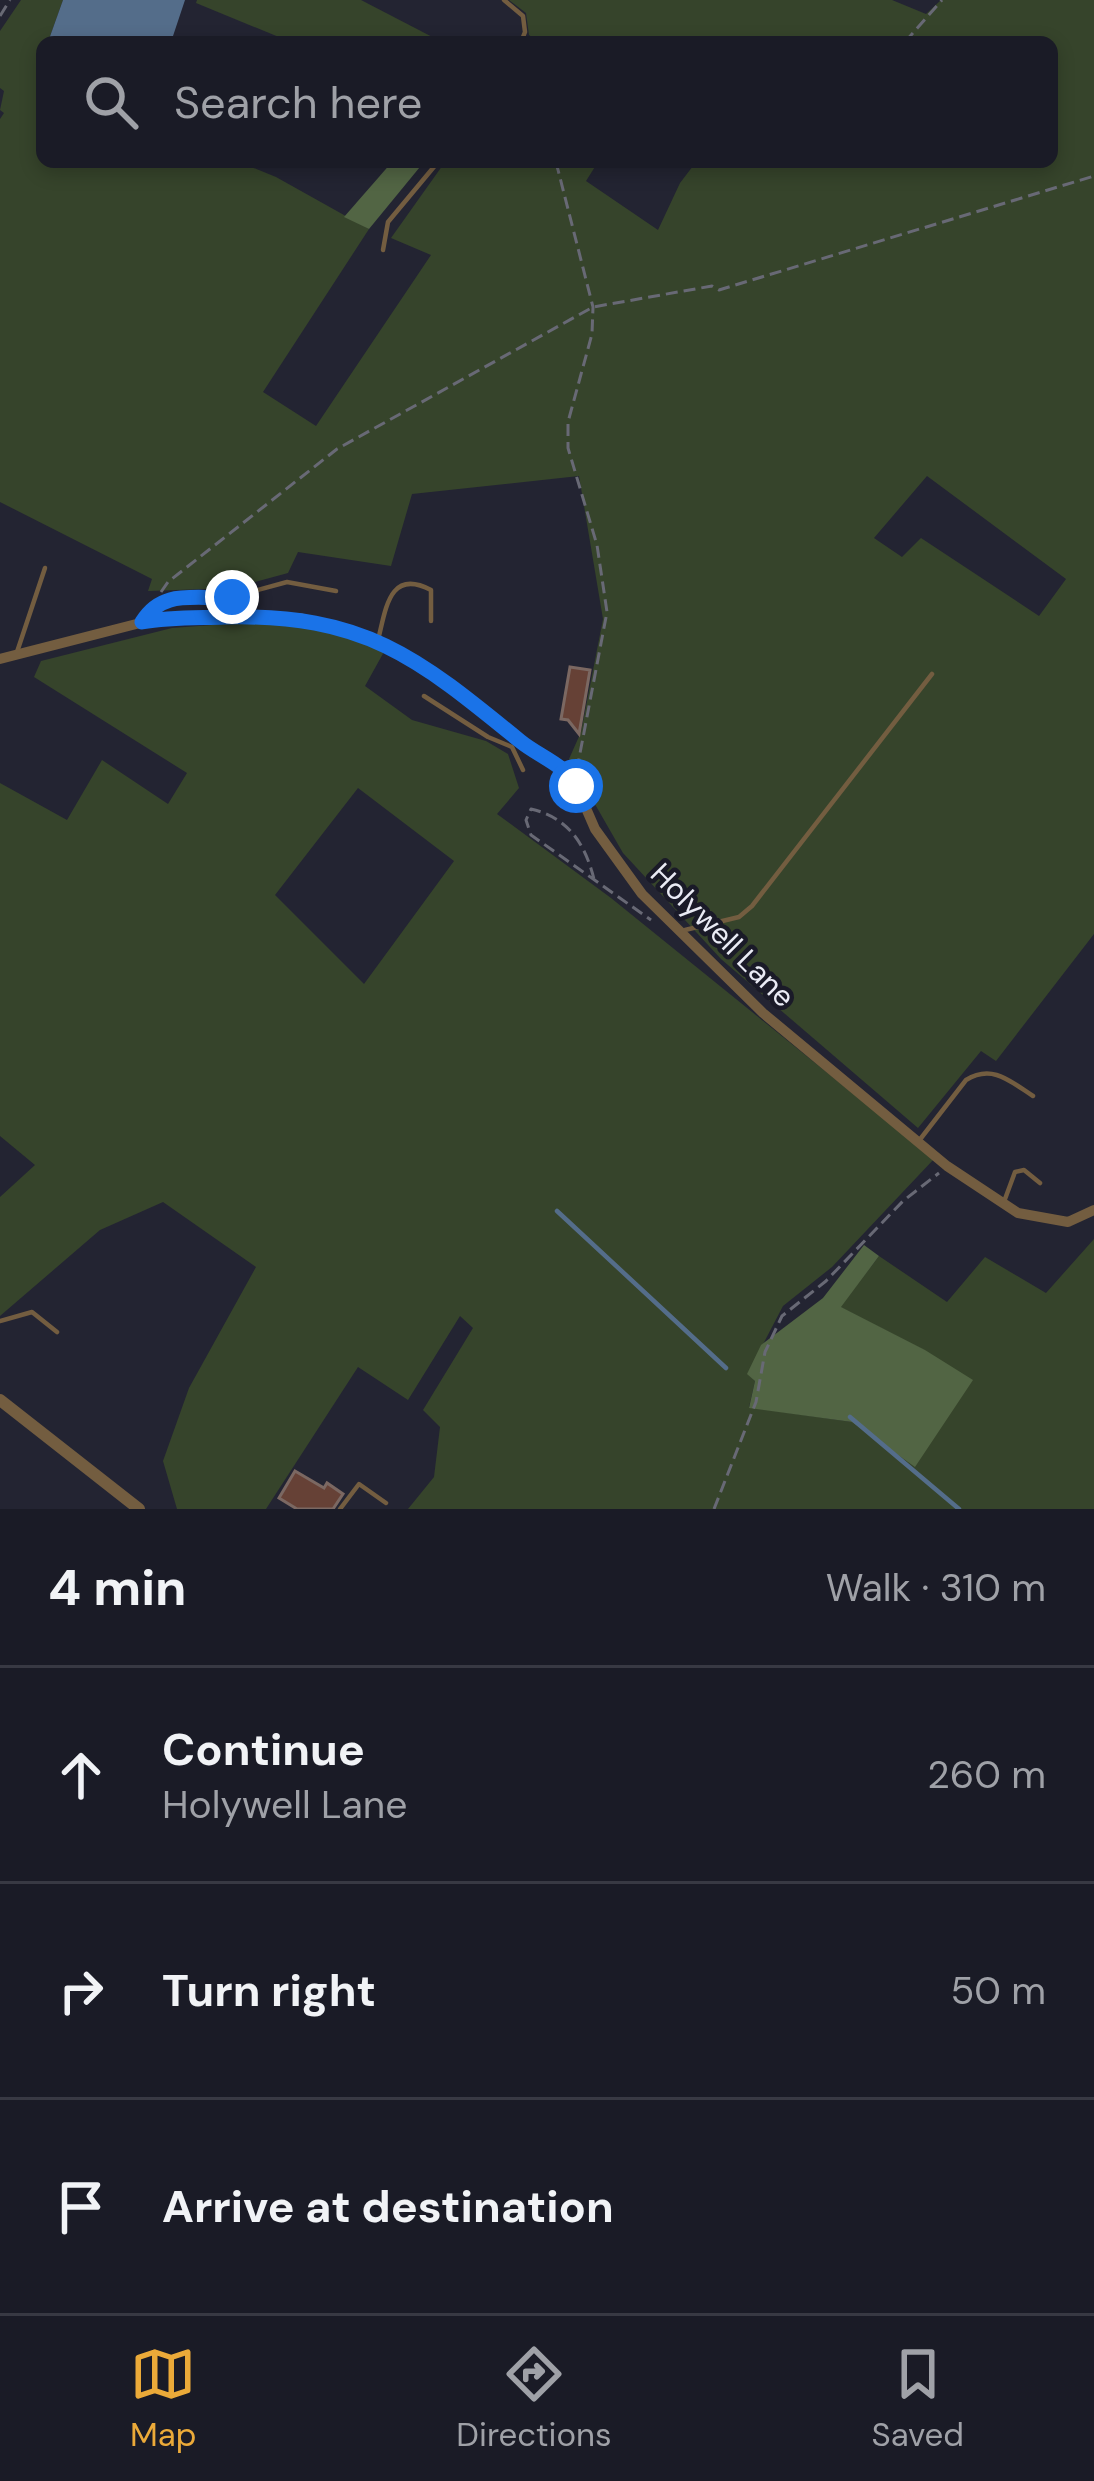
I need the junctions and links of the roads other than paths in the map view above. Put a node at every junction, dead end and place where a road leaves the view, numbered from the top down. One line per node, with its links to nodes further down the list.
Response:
1 (505, 0): 2 (lane)
2 (523, 36)
3 (433, 168): 4 (lane)
4 (382, 250)
5 (45, 568): 10 (lane)
6 (336, 591): 7 (lane)
7 (142, 622): 9 (street, Holywell Lane); 10 (street, Holywell Lane)
8 (430, 622): 9 (lane)
9 (378, 640): 14 (street, Holywell Lane)
10 (16, 655): 11 (street, Holywell Lane)
11 (0, 659)
12 (932, 674): 17 (lane)
13 (424, 696): 15 (lane)
14 (497, 722): 15 (lane); 17 (street, Holywell Lane)
15 (500, 740): 16 (lane)
16 (523, 770)
17 (676, 927): 19 (street, Holywell Lane)
18 (1033, 1096): 19 (lane)
19 (918, 1142): 21 (street, Holywell Lane)
20 (1040, 1183): 21 (lane)
21 (1003, 1204): 22 (street, Holywell Lane)
22 (1094, 1210)
23 (0, 1321): 24 (lane)
24 (57, 1332)
25 (0, 1400): 27 (street)
26 (386, 1503): 28 (lane)
27 (139, 1509)
28 (340, 1509)

